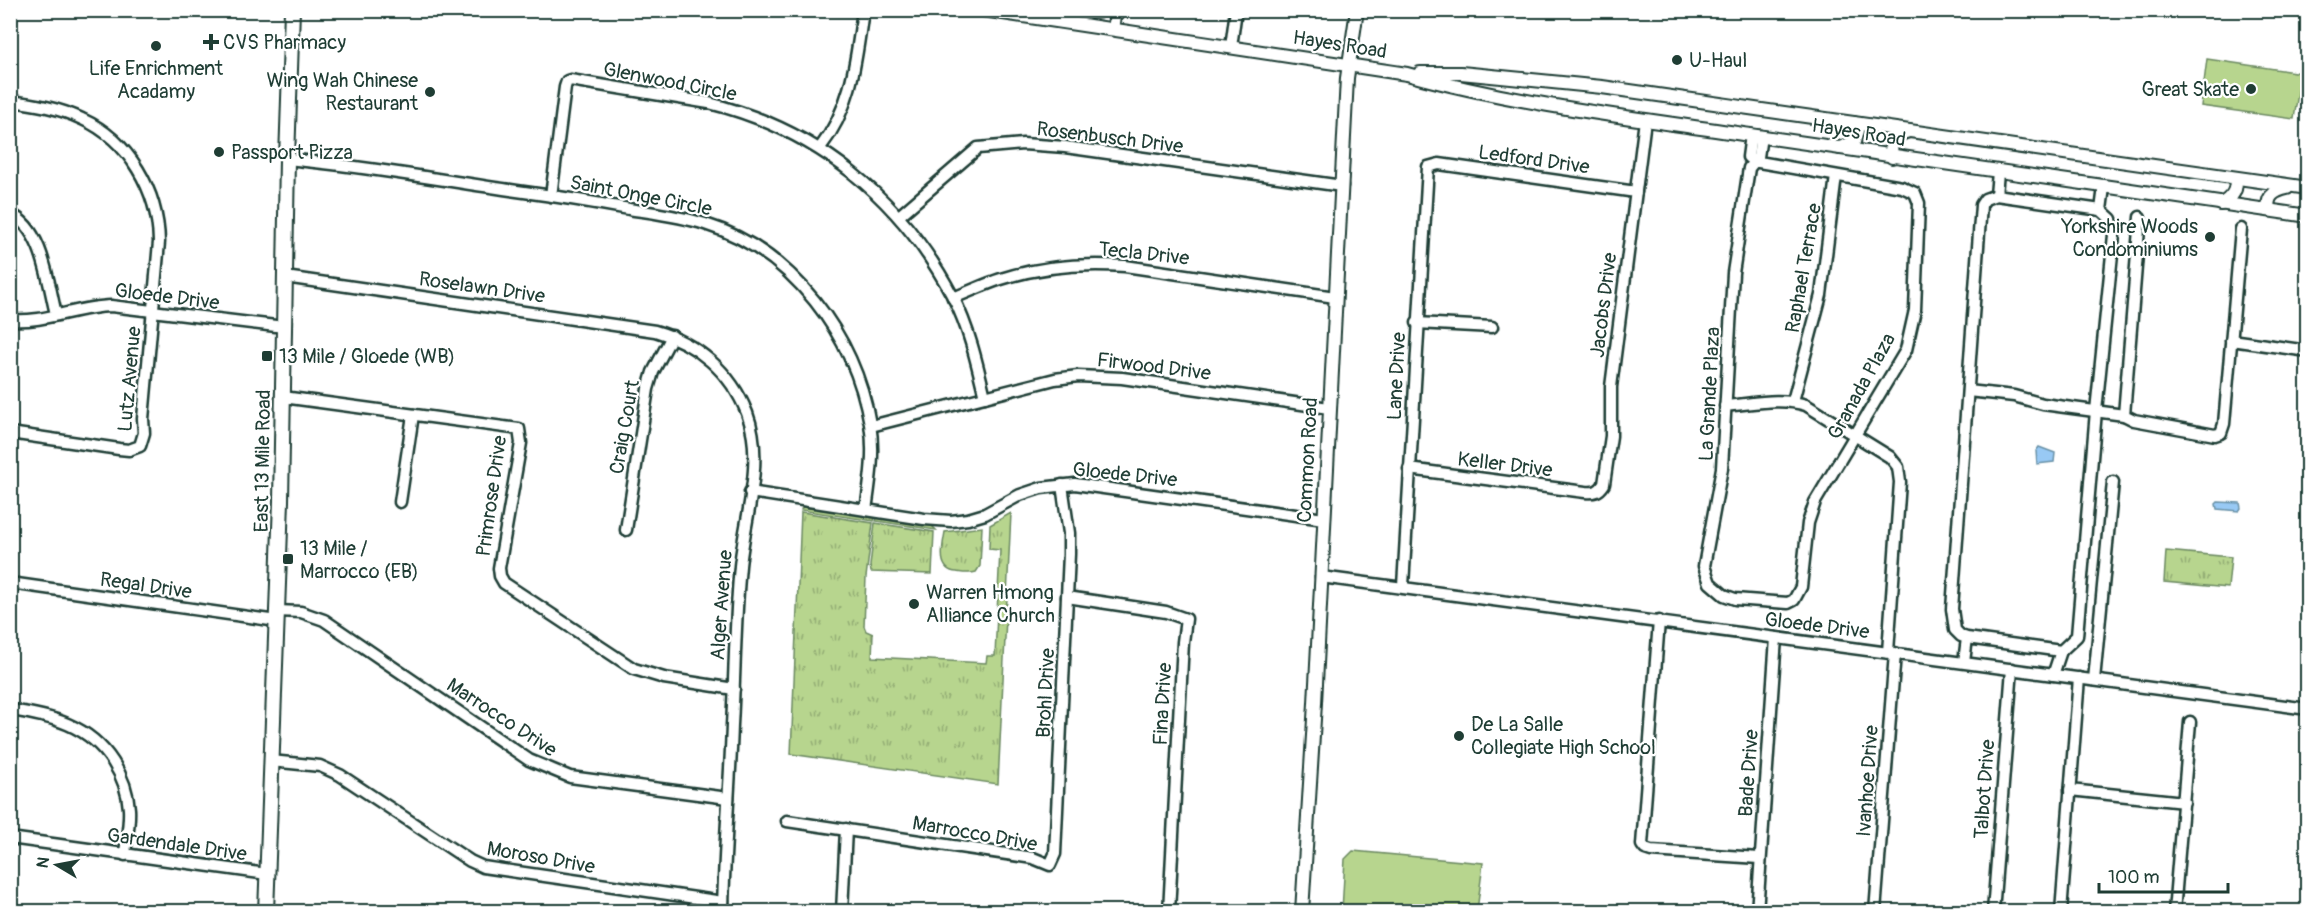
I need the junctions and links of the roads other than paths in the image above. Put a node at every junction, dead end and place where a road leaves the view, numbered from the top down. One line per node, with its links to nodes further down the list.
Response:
1 (292, 10): 22 (main road, East 13 Mile Road)
2 (863, 10): 19 (street)
3 (983, 10): 7 (street, Hayes Road)
4 (1116, 10): 8 (street)
5 (1236, 10): 9 (street)
6 (1357, 10): 10 (street, Common Road)
7 (1000, 12): 8 (street, Hayes Road)
8 (1113, 29): 9 (street, Hayes Road)
9 (1231, 47): 10 (street, Hayes Road)
10 (1348, 65): 11 (street, Hayes Road); 28 (street, Common Road)
11 (1407, 74): 12 (street, Hayes Road); 14 (street, Hayes Road)
12 (1530, 80): 14 (street); 16 (street, Hayes Road)
13 (10, 101): 45 (street)
14 (1528, 101): 15 (street, Hayes Road)
15 (1645, 120): 18 (street, Hayes Road); 31 (street, Jacobs Drive)
16 (1854, 123): 17 (street, Hayes Road); 20 (street)
17 (1910, 131): 21 (street); 27 (street, Hayes Road)
18 (1756, 136): 20 (street, Hayes Road); 23 (street, La Grande Plaza)
19 (820, 148): 33 (street, Glenwood Circle); 38 (street, Glenwood Circle)
20 (1839, 149): 21 (street, Hayes Road)
21 (1892, 156): 25 (street, Hayes Road)
22 (287, 159): 33 (street, Saint Onge Circle); 42 (main road, East 13 Mile Road)
23 (1753, 161): 26 (street, Granada Plaza); 58 (street, La Grande Plaza)
24 (1428, 167): 31 (street, Ledford Drive); 48 (street, Lane Drive)
25 (1998, 172): 29 (street, Hayes Road); 32 (street)
26 (1836, 176): 57 (street, Raphael Terrace); 65 (street, Granada Plaza)
27 (2235, 178): 30 (street, Hayes Road); 34 (street)
28 (1342, 186): 38 (street, Rosenbusch Drive); 43 (street, Common Road)
29 (2104, 187): 34 (street, Hayes Road); 35 (street)
30 (2304, 188): 36 (street)
31 (1636, 192): 70 (street, Jacobs Drive)
32 (1996, 195): 35 (street); 54 (street)
33 (551, 196): 63 (street, Saint Onge Circle)
34 (2221, 204): 36 (street, Hayes Road)
35 (2101, 210): 60 (street)
36 (2269, 210): 39 (street, Hayes Road)
37 (10, 214): 46 (street)
38 (899, 216): 44 (street, Glenwood Circle)
39 (2307, 216)
40 (2140, 217): 62 (street)
41 (2241, 229): 52 (street)
42 (285, 277): 49 (main road, East 13 Mile Road); 51 (street, Roselawn Drive)
43 (1335, 297): 44 (street, Tecla Drive); 59 (street, Common Road)
44 (953, 298): 56 (street, Glenwood Circle)
45 (152, 310): 46 (street, Gloede Drive); 49 (street, Gloede Drive); 64 (street, Lutz Avenue)
46 (56, 314): 47 (street, Gloede Drive)
47 (10, 320)
48 (1417, 323): 50 (street); 66 (street, Lane Drive)
49 (284, 327): 55 (main road, East 13 Mile Road)
50 (1492, 327)
51 (672, 336): 69 (street, Alger Avenue); 74 (street, Craig Court)
52 (2231, 340): 53 (street); 62 (street)
53 (2307, 351)
54 (1968, 391): 60 (street); 83 (street)
55 (283, 397): 61 (street, Primrose Drive); 80 (main road, East 13 Mile Road)
56 (985, 398): 59 (street, Firwood Drive); 63 (street, Firwood Drive)
57 (1793, 401): 58 (street); 65 (street)
58 (1725, 406): 79 (street, La Grande Plaza)
59 (1329, 408): 73 (street, Common Road)
60 (2096, 411): 62 (street); 84 (street)
61 (413, 415): 71 (street); 91 (street, Primrose Drive)
62 (2124, 415)
63 (871, 426): 72 (street, Saint Onge Circle)
64 (10, 433)
65 (1856, 435): 79 (street, Granada Plaza); 85 (street, Ivanhoe Drive)
66 (1409, 469): 70 (street, Keller Drive); 77 (street, Lane Drive)
67 (2113, 482): 90 (street)
68 (1062, 485): 72 (street, Gloede Drive); 73 (street, Gloede Drive); 78 (street, Brohl Drive)
69 (750, 492): 72 (street, Gloede Drive); 91 (street, Alger Avenue)
70 (1597, 492)
71 (400, 502)
72 (866, 510)
73 (1324, 519): 75 (street, Common Road)
74 (626, 530)
75 (1321, 577): 77 (street, Gloede Drive); 110 (street, Common Road)
76 (10, 583): 80 (street, Regal Drive)
77 (1403, 586): 81 (street, Gloede Drive)
78 (1067, 597): 104 (street, Brohl Drive); 109 (street, Fina Drive)
79 (1750, 600)
80 (277, 616): 95 (main road, East 13 Mile Road); 97 (street, Marrocco Drive)
81 (1659, 621): 82 (street, Gloede Drive); 103 (street)
82 (1776, 638): 85 (street, Gloede Drive); 103 (street, Bade Drive)
83 (1967, 638): 84 (street); 86 (street)
84 (2061, 651): 88 (street)
85 (1892, 652): 86 (street, Gloede Drive); 112 (street, Ivanhoe Drive)
86 (1964, 662): 87 (street, Gloede Drive)
87 (2012, 669): 88 (street, Gloede Drive); 113 (street, Talbot Drive)
88 (2053, 675): 89 (street, Gloede Drive)
89 (2079, 678): 90 (street, Gloede Drive); 96 (street)
90 (2094, 681): 93 (street, Gloede Drive)
91 (734, 689): 97 (street, Alger Avenue)
92 (10, 710): 102 (street)
93 (2307, 710)
94 (2190, 722): 98 (street)
95 (271, 761): 105 (main road, East 13 Mile Road); 106 (street, Moroso Drive)
96 (2070, 790): 98 (street); 114 (street)
97 (728, 798): 106 (street, Alger Avenue)
98 (2184, 802): 115 (street)
99 (787, 821): 100 (street, Marrocco Drive)
100 (846, 829): 104 (street, Marrocco Drive); 108 (street)
101 (10, 838): 102 (street, Gardendale Drive)
102 (125, 855): 105 (street, Gardendale Drive)
103 (1759, 858): 111 (street, Bade Drive)
104 (1050, 865)
105 (267, 874): 107 (main road, East 13 Mile Road)
106 (723, 907)
107 (266, 912)
108 (842, 912)
109 (1168, 912)
110 (1302, 912)
111 (1757, 912)
112 (1875, 912)
113 (1993, 912)
114 (2061, 912)
115 (2174, 912)

